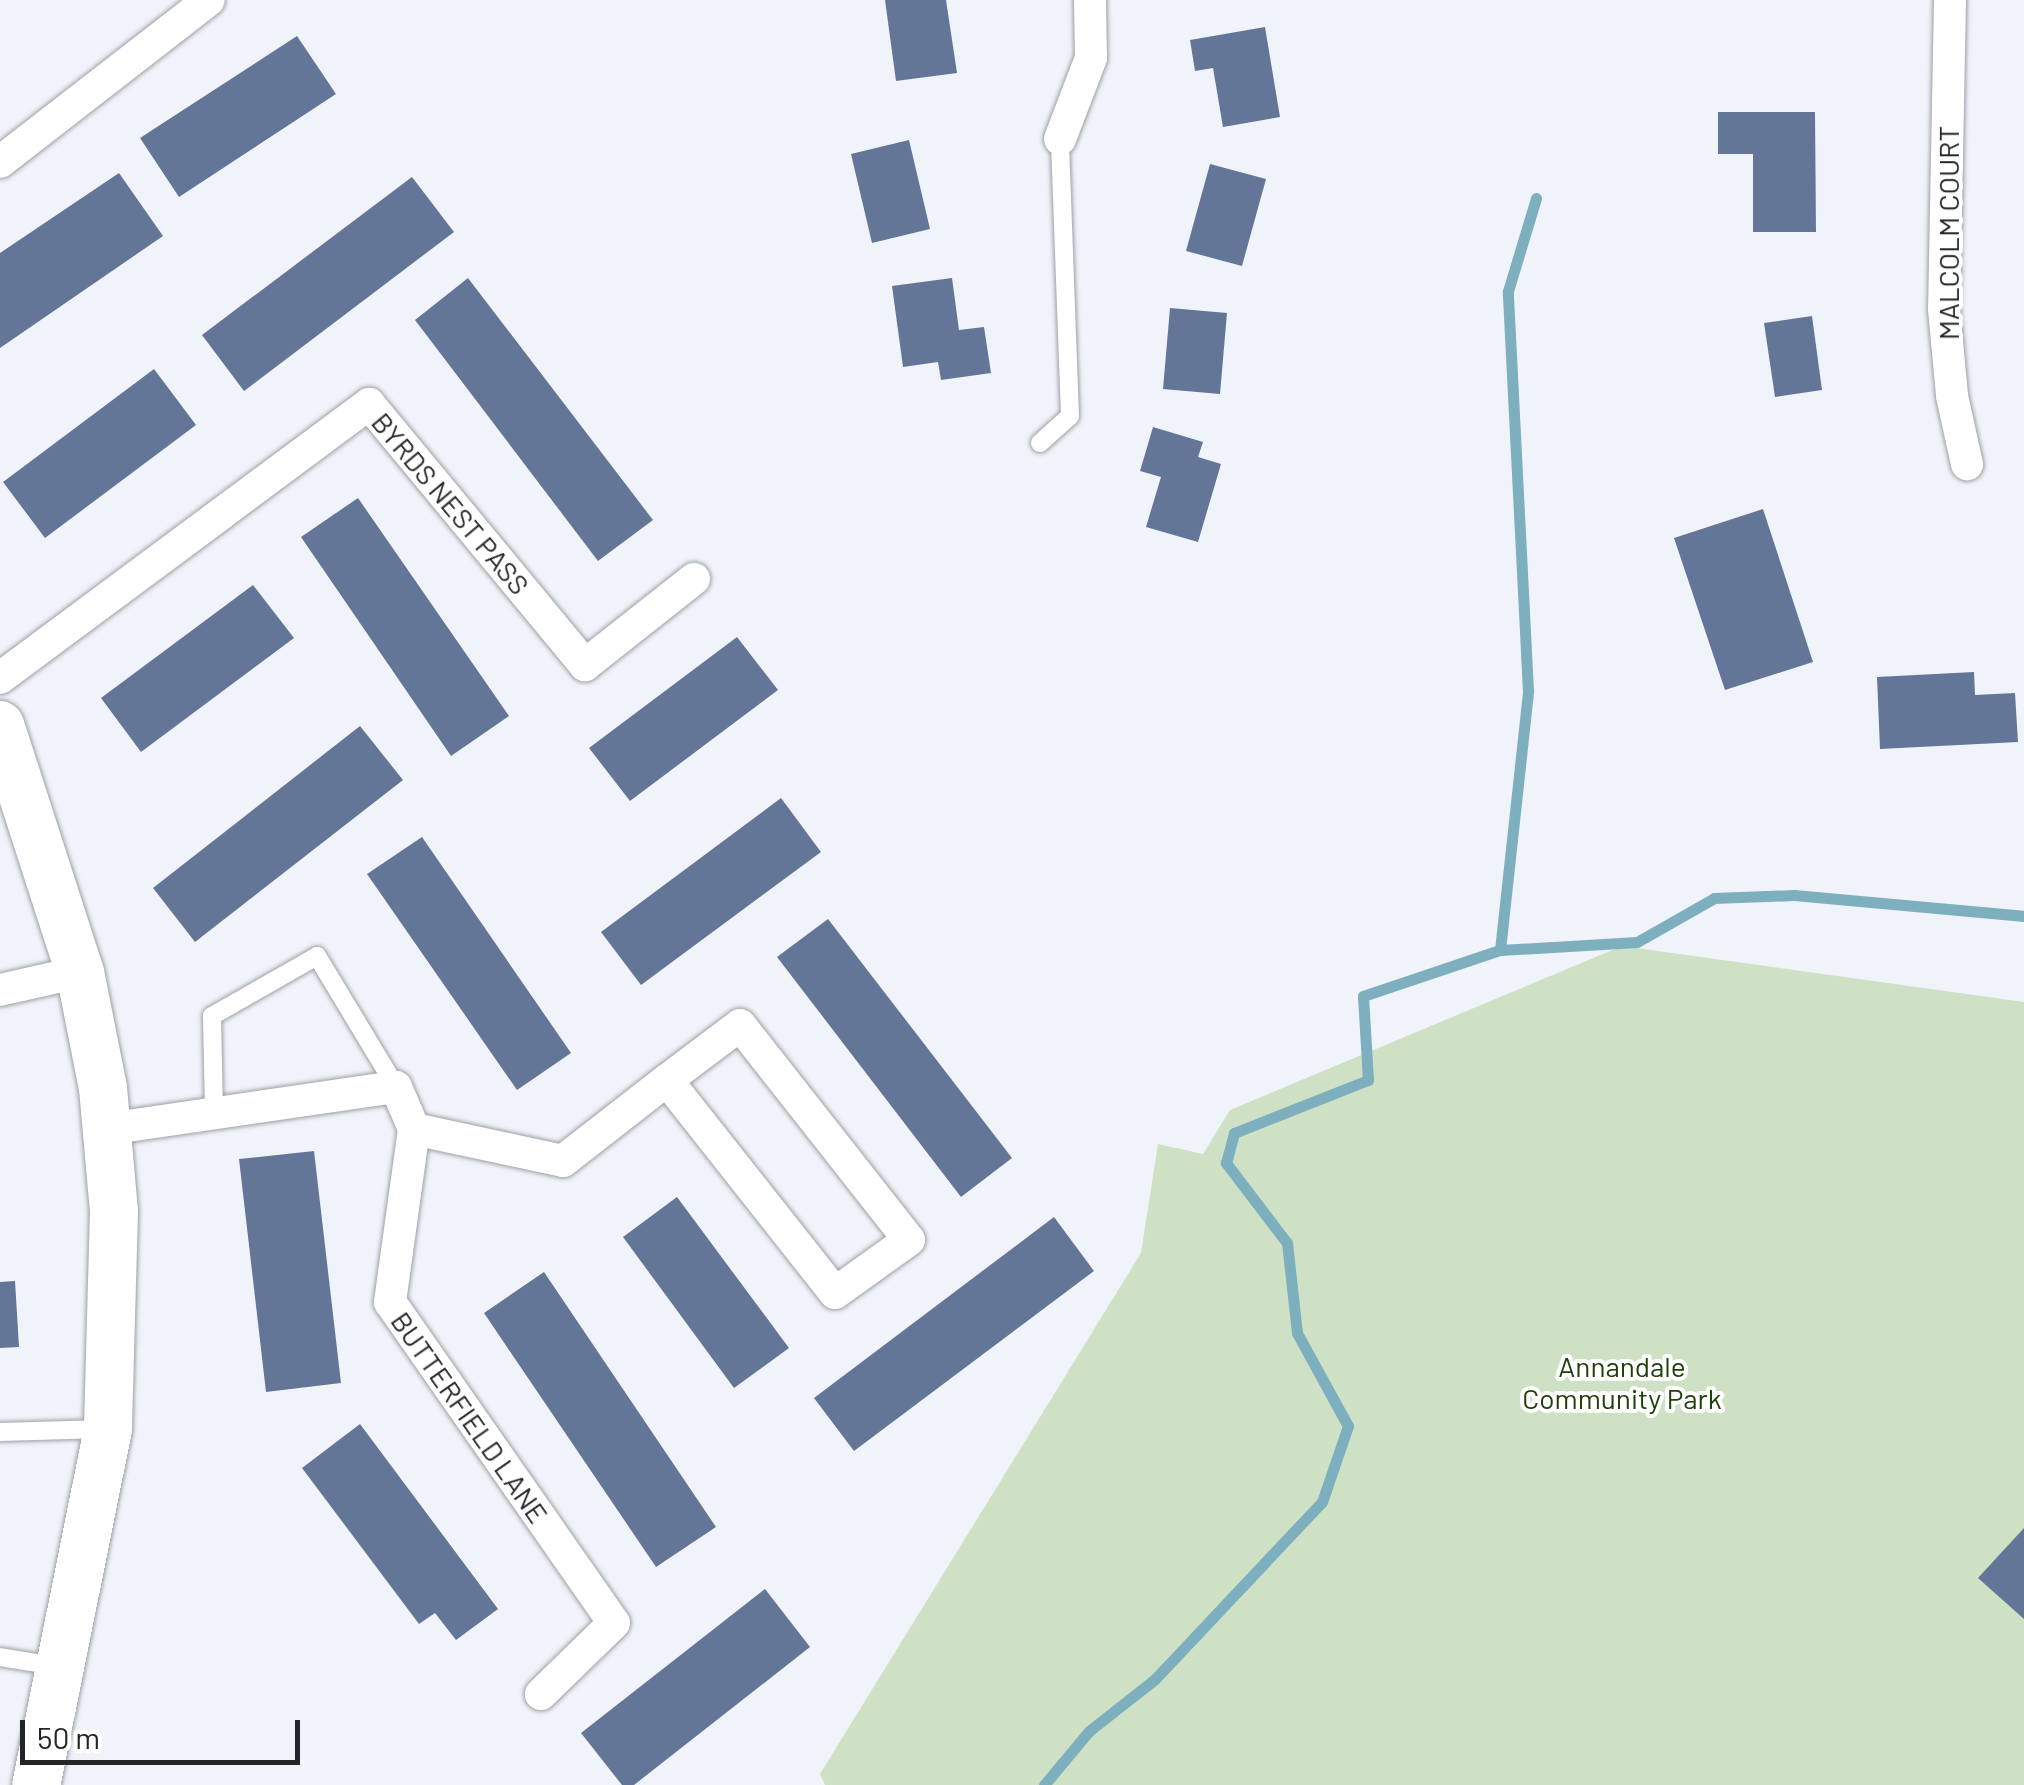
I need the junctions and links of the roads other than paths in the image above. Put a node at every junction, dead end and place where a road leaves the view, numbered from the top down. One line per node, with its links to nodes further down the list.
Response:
1 (210, 0): 5 (street)
2 (1090, 0): 4 (street)
3 (1950, 0): 7 (street, MALCOLM COURT)
4 (1060, 139): 6 (lane)
5 (0, 162)
6 (1040, 443)
7 (1967, 464)
8 (694, 579): 9 (street, BYRDS NEST PASS)
9 (0, 678)
10 (0, 725): 11 (street)
11 (80, 972): 12 (street); 16 (street)
12 (0, 990)
13 (667, 1080): 13 (street); 17 (street)
14 (396, 1087): 15 (street); 15 (lane); 17 (street)
15 (214, 1112): 16 (street)
16 (107, 1128): 18 (street)
17 (414, 1129): 22 (street, BUTTERFIELD LANE)
18 (108, 1429): 19 (lane); 21 (street)
19 (0, 1432)
20 (0, 1657): 21 (lane)
21 (61, 1667): 23 (street)
22 (541, 1694)
23 (36, 1785)

